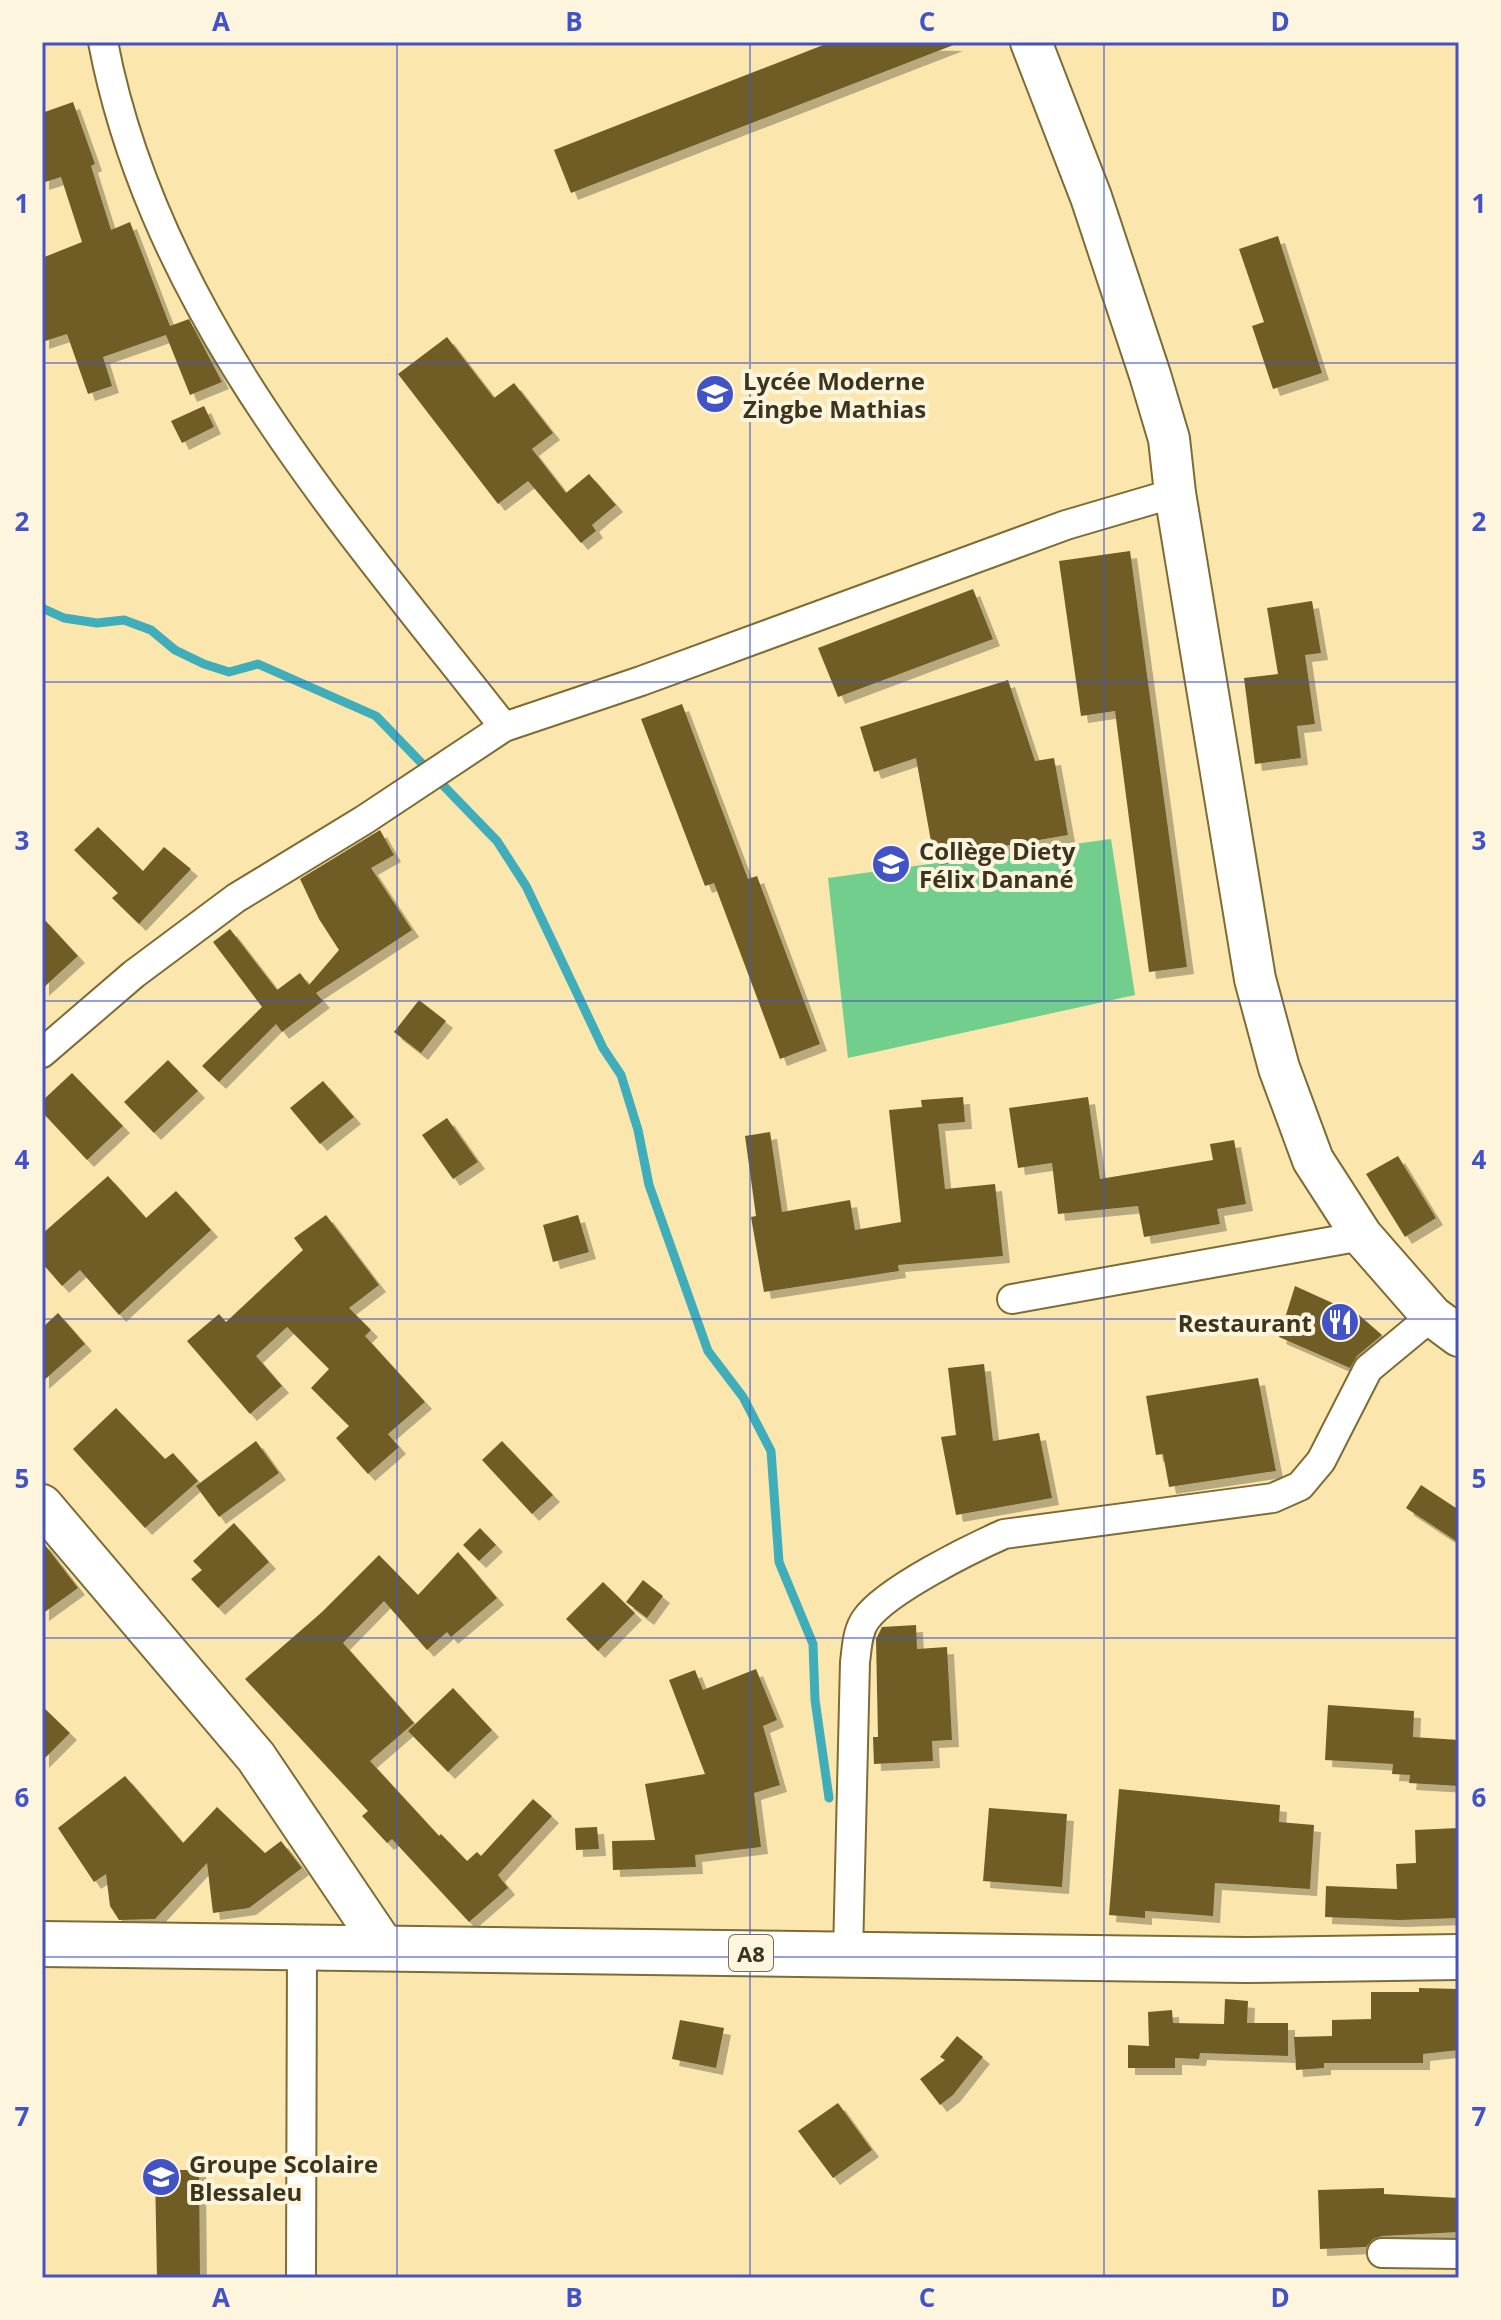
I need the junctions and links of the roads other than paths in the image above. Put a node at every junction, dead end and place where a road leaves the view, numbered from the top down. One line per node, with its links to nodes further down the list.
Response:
1 (103, 42): 4 (street)
2 (1031, 42): 3 (street)
3 (1175, 493): 4 (street); 6 (street)
4 (504, 727): 5 (street)
5 (42, 1053)
6 (1362, 1236): 7 (street); 8 (street)
7 (1012, 1299)
8 (1446, 1326): 13 (street)
9 (42, 1505): 12 (street)
10 (42, 1944): 11 (main road, A8)
11 (302, 1947): 12 (main road, A8); 17 (street)
12 (385, 1948): 13 (main road, A8)
13 (848, 1954): 14 (main road, A8)
14 (1459, 1957)
15 (1382, 2253): 16 (street)
16 (1459, 2254)
17 (301, 2278)

